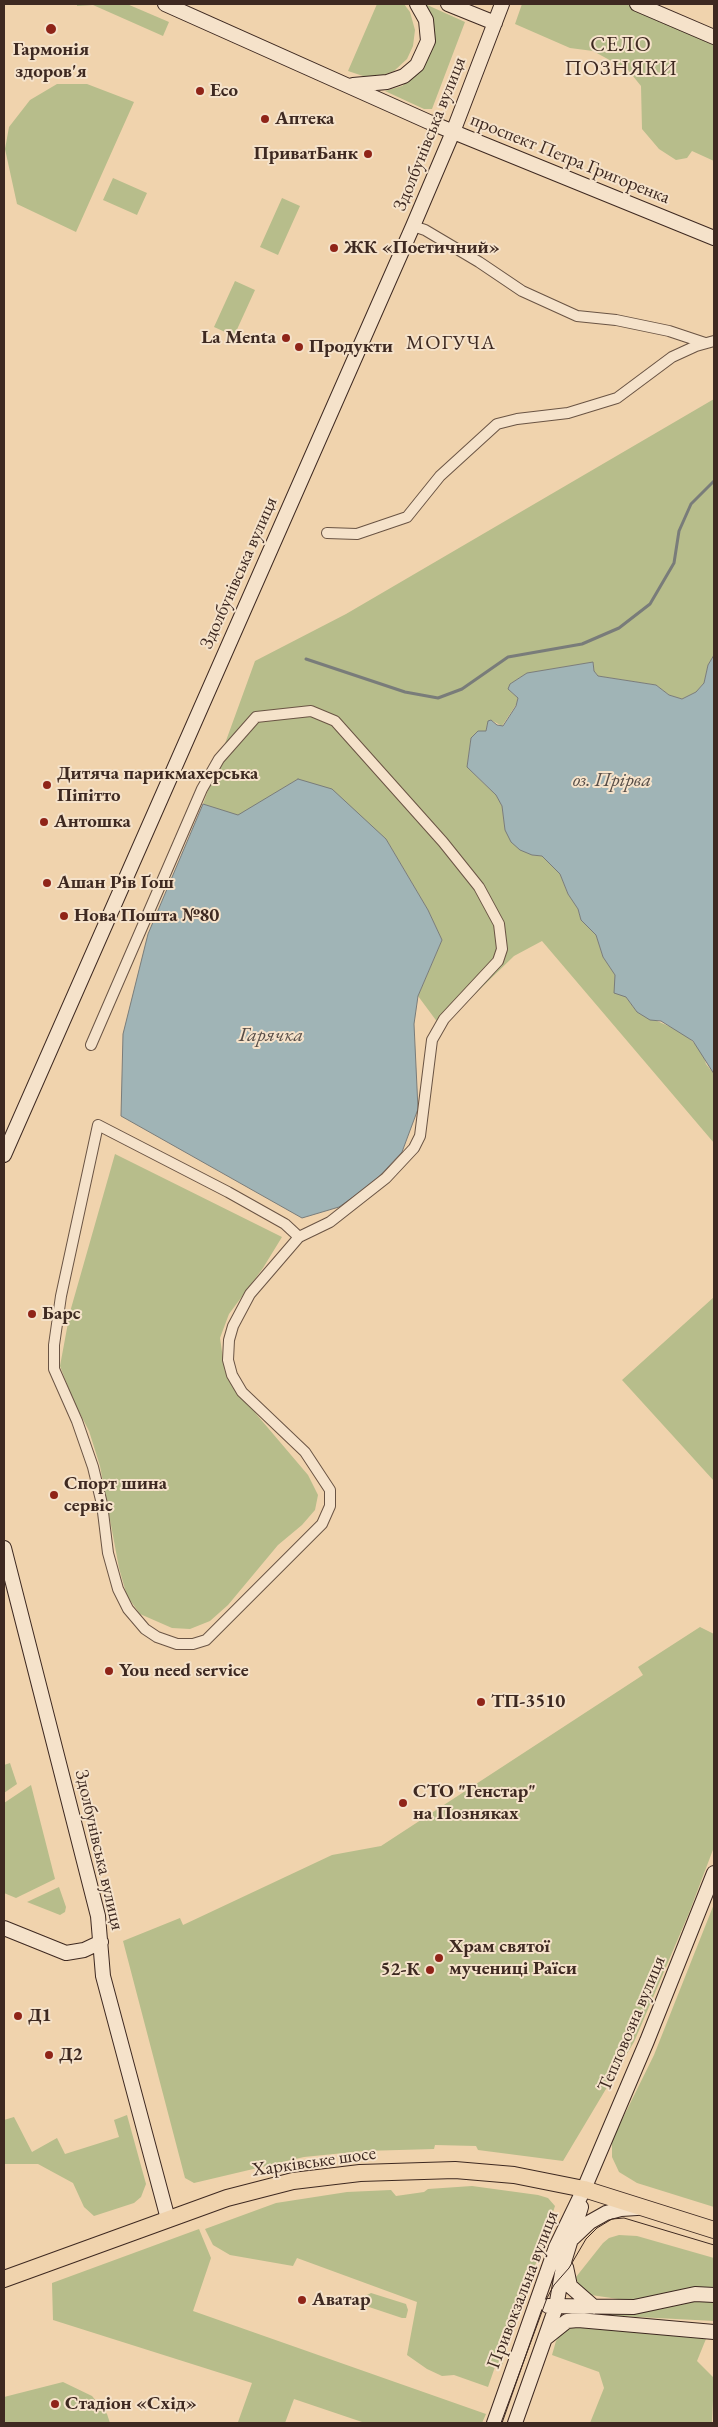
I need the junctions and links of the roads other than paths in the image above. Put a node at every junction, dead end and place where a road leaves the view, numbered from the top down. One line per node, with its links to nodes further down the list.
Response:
1 (165, 4): 8 (main road, проспект Петра Григоренка)
2 (417, 4): 8 (main road)
3 (448, 4): 6 (main road)
4 (502, 4): 6 (main road, Здолбунівська вулиця)
5 (637, 4): 7 (main road)
6 (495, 23): 9 (main road, Здолбунівська вулиця)
7 (714, 37)
8 (347, 85): 9 (main road, проспект Петра Григоренка)
9 (453, 132): 10 (main road, Здолбунівська вулиця); 11 (main road, проспект Петра Григоренка)
10 (413, 226): 12 (street); 15 (main road, Здолбунівська вулиця)
11 (714, 238)
12 (710, 342): 13 (street)
13 (327, 533)
14 (91, 1045): 16 (street)
15 (4, 1155)
16 (299, 1237): 16 (street)
17 (4, 1548): 20 (main road, Здолбунівська вулиця)
18 (714, 1873): 21 (main road, Тепловозна вулиця)
19 (4, 1928): 20 (main road)
20 (101, 1942): 23 (main road, Здолбунівська вулиця)
21 (584, 2190): 22 (main road, Харківське шосе); 23 (main road, Харківське шосе); 24 (main road, Харківське шосе); 26 (main road, Привокзальна вулиця); 30 (main road, Привокзальна вулиця)
22 (644, 2207): 25 (main road, Харківське шосе); 26 (main road, Привокзальна вулиця)
23 (168, 2219): 28 (main road, Харківське шосе)
24 (714, 2219)
25 (714, 2230)
26 (573, 2238): 27 (main road, Привокзальна вулиця)
27 (564, 2262): 31 (main road, Привокзальна вулиця); 32 (main road)
28 (4, 2279)
29 (714, 2296): 32 (main road)
30 (535, 2306): 31 (main road); 35 (main road, Привокзальна вулиця)
31 (556, 2307): 32 (main road); 34 (main road, Привокзальна вулиця)
32 (594, 2307)
33 (714, 2332): 34 (main road)
34 (545, 2339): 36 (main road, Привокзальна вулиця)
35 (494, 2423)
36 (515, 2423)

